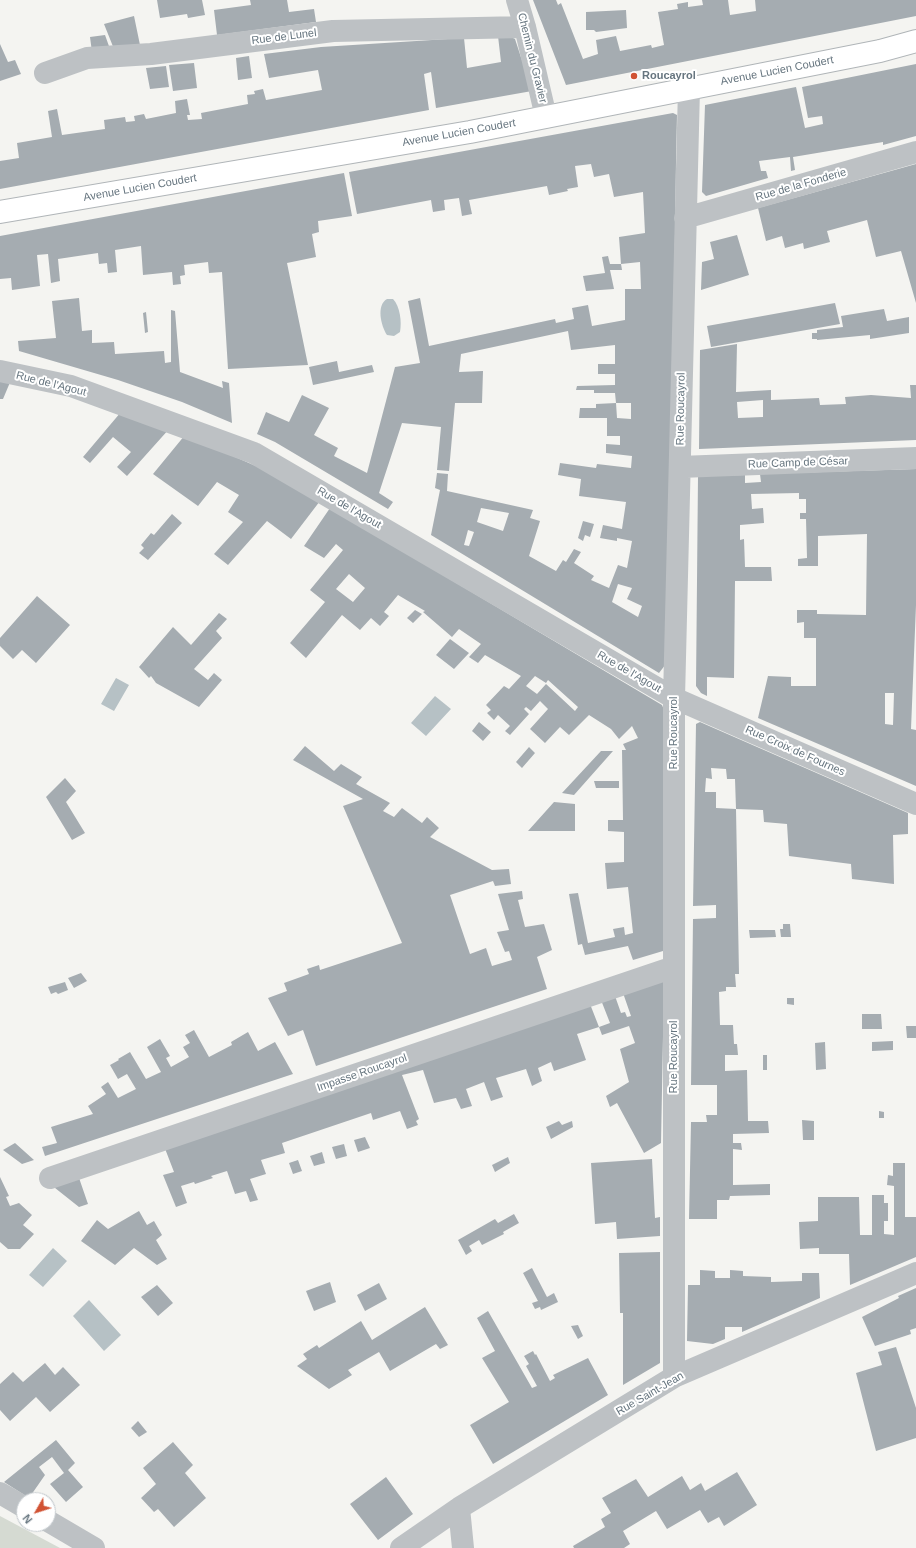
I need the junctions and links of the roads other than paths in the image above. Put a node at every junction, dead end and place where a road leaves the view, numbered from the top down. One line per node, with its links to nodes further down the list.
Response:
1 (517, 0): 2 (street, Chemin du Gravier)
2 (525, 27): 4 (street, Rue de Lunel); 6 (street, Chemin du Gravier)
3 (916, 41): 5 (main road, Avenue Lucien Coudert)
4 (45, 73)
5 (689, 88): 6 (main road, Avenue Lucien Coudert); 9 (street, Rue Roucayrol)
6 (546, 116): 8 (main road, Avenue Lucien Coudert)
7 (916, 152): 9 (street, Rue de la Fonderie)
8 (0, 212)
9 (685, 218): 12 (street, Rue Roucayrol)
10 (0, 371): 13 (street, Rue de l'Agout)
11 (916, 458): 12 (street, Rue Camp de César)
12 (680, 467): 13 (street, Rue Roucayrol)
13 (674, 698): 14 (street, Rue Croix de Fournes); 15 (street, Rue Roucayrol)
14 (916, 804)
15 (674, 968): 16 (street, Impasse Roucayrol); 18 (street, Rue Roucayrol)
16 (50, 1178)
17 (916, 1274): 18 (street, Rue Saint-Jean)
18 (674, 1377): 21 (street, Rue Saint-Jean)
19 (0, 1493): 20 (street)
20 (16, 1502)
21 (459, 1508): 24 (street, Rue Saint-Jean); 25 (street)
22 (56, 1526): 23 (street)
23 (94, 1548)
24 (401, 1548)
25 (463, 1548)

